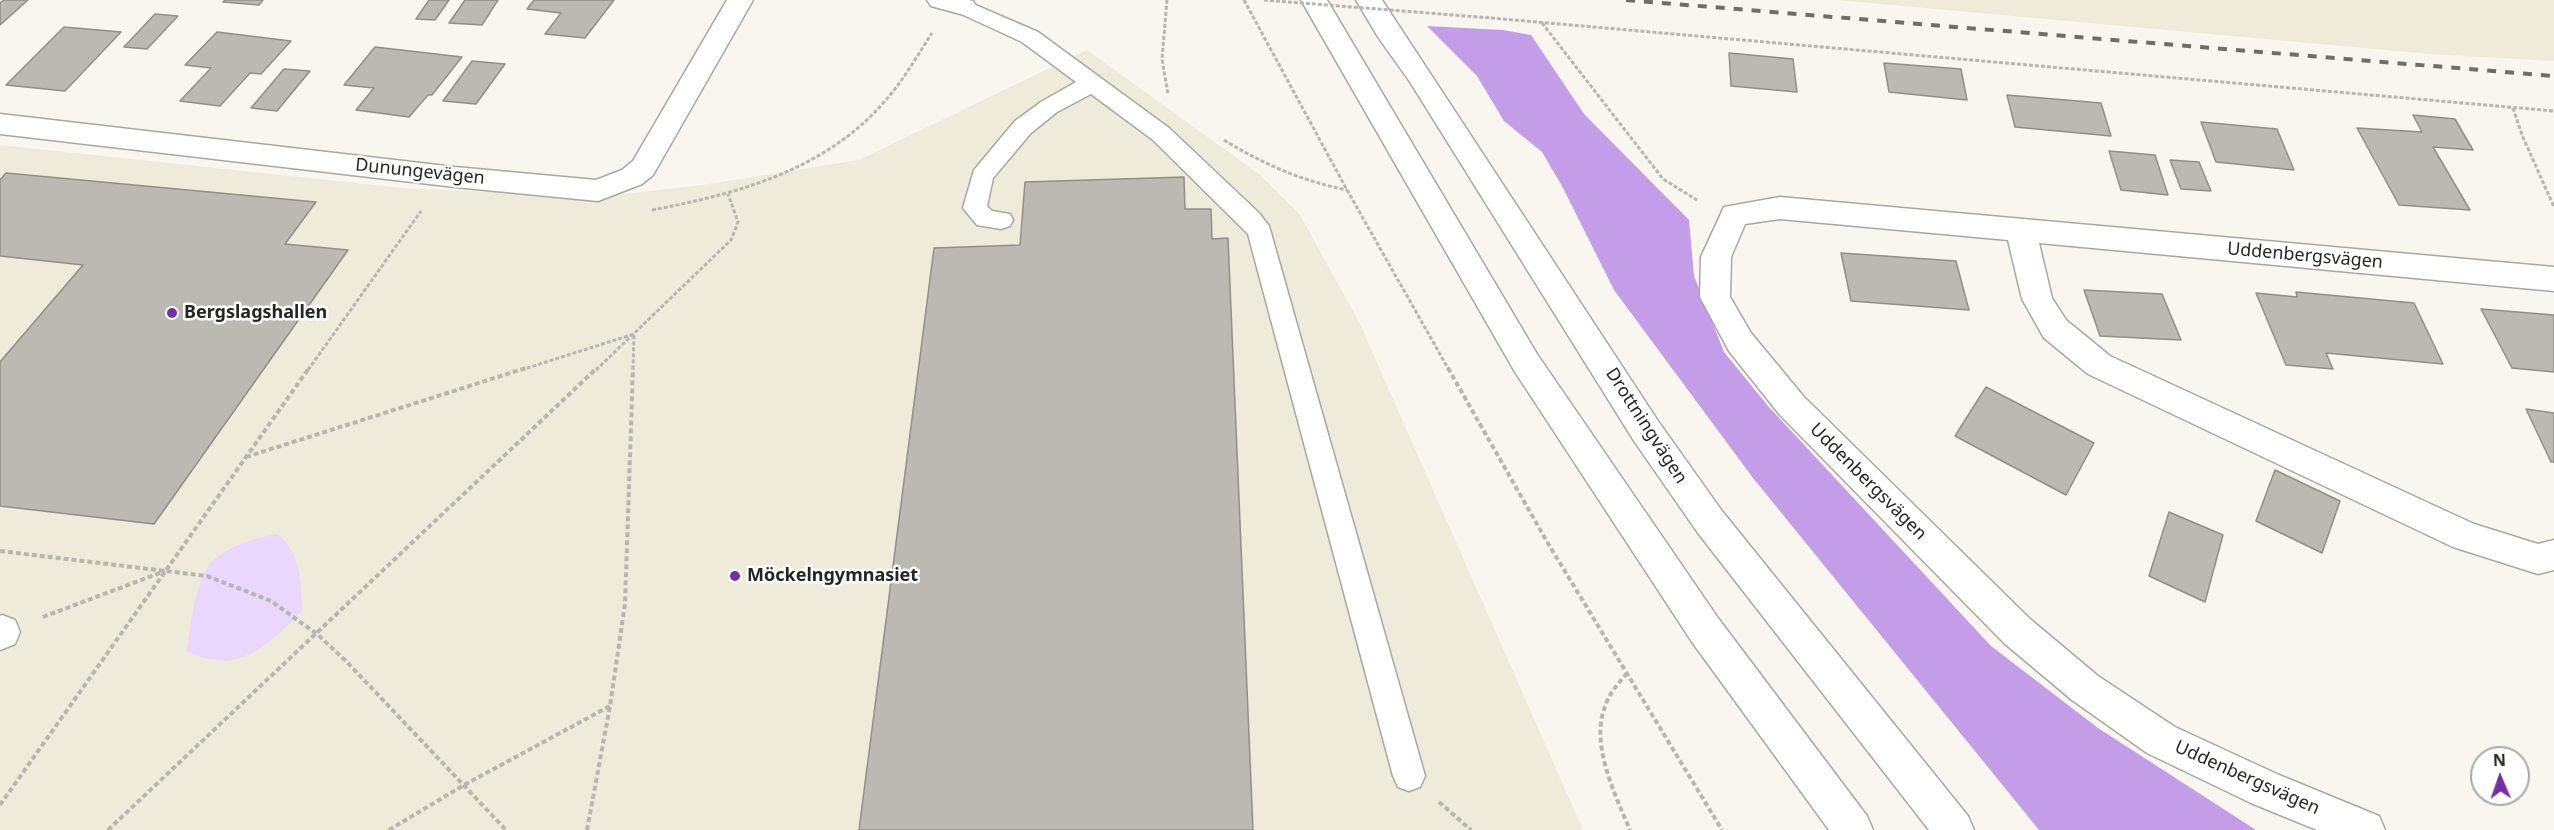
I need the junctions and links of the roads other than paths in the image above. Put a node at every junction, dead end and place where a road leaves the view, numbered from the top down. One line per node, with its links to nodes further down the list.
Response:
1 (740, 0): 6 (street, Dunungevägen)
2 (1314, 0): 12 (street)
3 (1369, 0): 13 (street, Drottningvägen)
4 (952, 4): 5 (lane)
5 (1093, 83): 7 (lane); 11 (lane)
6 (0, 124)
7 (1001, 220)
8 (2021, 230): 9 (street, Uddenbergsvägen); 10 (street); 14 (street, Uddenbergsvägen)
9 (2554, 279)
10 (2554, 555)
11 (1409, 776)
12 (1853, 830)
13 (1954, 830)
14 (2365, 830)

